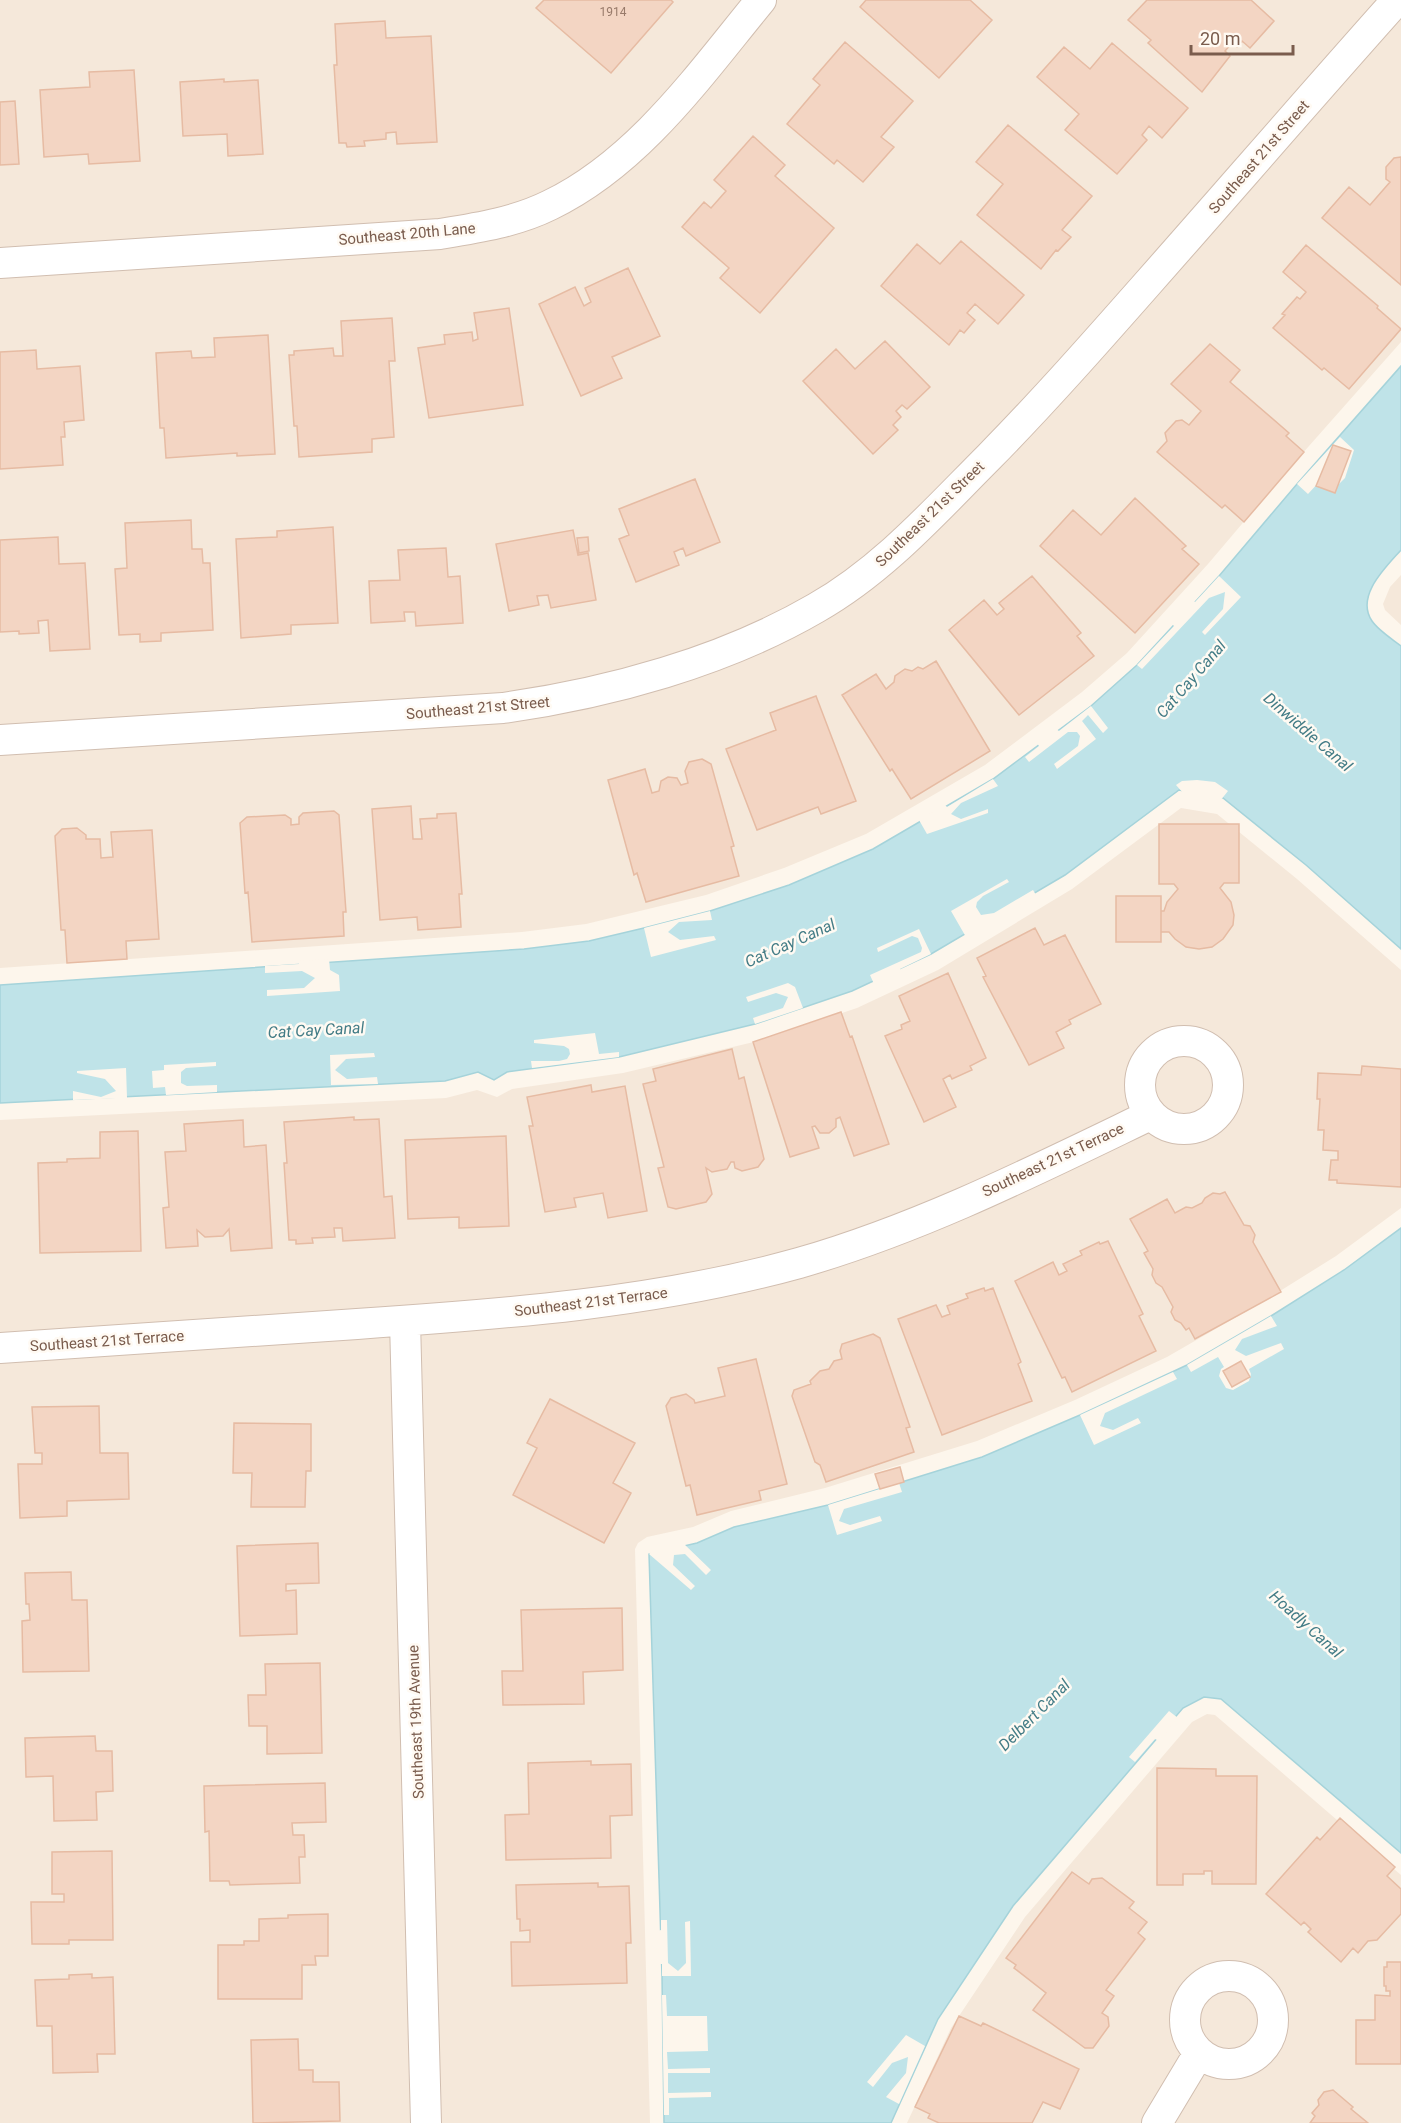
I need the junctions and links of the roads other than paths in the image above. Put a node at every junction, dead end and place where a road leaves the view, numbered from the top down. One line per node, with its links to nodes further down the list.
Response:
1 (761, 0): 3 (street, Southeast 20th Lane)
2 (1397, 0): 4 (street, Southeast 21st Street)
3 (0, 263)
4 (0, 740)
5 (1150, 1115): 6 (street, Southeast 21st Terrace)
6 (405, 1321): 7 (street, Southeast 21st Terrace); 9 (street, Southeast 19th Avenue)
7 (0, 1348)
8 (1199, 2053): 10 (street)
9 (426, 2123)
10 (1157, 2123)

